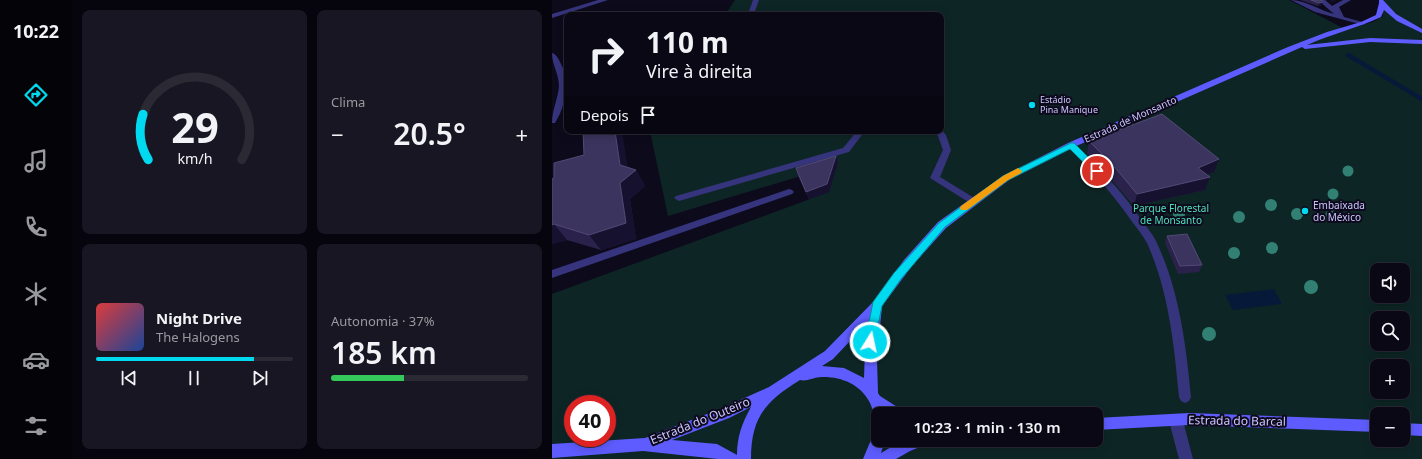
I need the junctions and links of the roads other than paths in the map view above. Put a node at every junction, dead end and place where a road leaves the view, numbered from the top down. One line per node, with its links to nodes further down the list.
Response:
1 (605, 0): 8 (street)
2 (756, 0): 9 (street)
3 (1294, 0): 11 (street)
4 (1321, 0): 11 (street)
5 (1348, 0): 11 (street)
6 (1382, 2): 12 (street, Estrada de Monsanto); 13 (street)
7 (564, 12): 10 (street)
8 (565, 12)
9 (752, 12)
10 (552, 16)
11 (1342, 18): 12 (street)
12 (1363, 23): 15 (street, Estrada de Monsanto)
13 (1422, 31)
14 (1422, 42): 15 (street, Estrada de Monsanto)
15 (1291, 48): 21 (street, Estrada de Monsanto)
16 (552, 54): 17 (street)
17 (556, 66): 18 (street)
18 (553, 118)
19 (859, 134): 23 (street)
20 (941, 134): 24 (street)
21 (1071, 145): 24 (street, Estrada de Monsanto); 30 (street)
22 (789, 192): 25 (street)
23 (679, 198)
24 (973, 201): 26 (street, Estrada de Monsanto)
25 (552, 274)
26 (877, 305): 27 (street, Estrada de Monsanto); 29 (street, Estrada de Monsanto)
27 (793, 378): 28 (street, Estrada de Monsanto); 29 (street, Estrada de Monsanto)
28 (779, 386): 38 (street, Estrada do Outeiro); 43 (street, Estrada de Monsanto)
29 (874, 397): 31 (street, Estrada de Monsanto); 32 (street)
30 (1185, 397)
31 (878, 407)
32 (888, 407)
33 (1176, 421): 34 (street, Estrada do Barcal); 35 (street, Estrada do Barcal); 46 (street)
34 (1103, 424)
35 (1370, 426)
36 (1410, 429): 37 (street)
37 (1422, 430)
38 (643, 444): 41 (street, Estrada do Outeiro); 42 (street, Estrada do Outeiro)
39 (876, 447): 44 (street)
40 (903, 447): 45 (street)
41 (552, 451)
42 (732, 459)
43 (744, 459)
44 (870, 459)
45 (883, 459)
46 (1186, 459)

